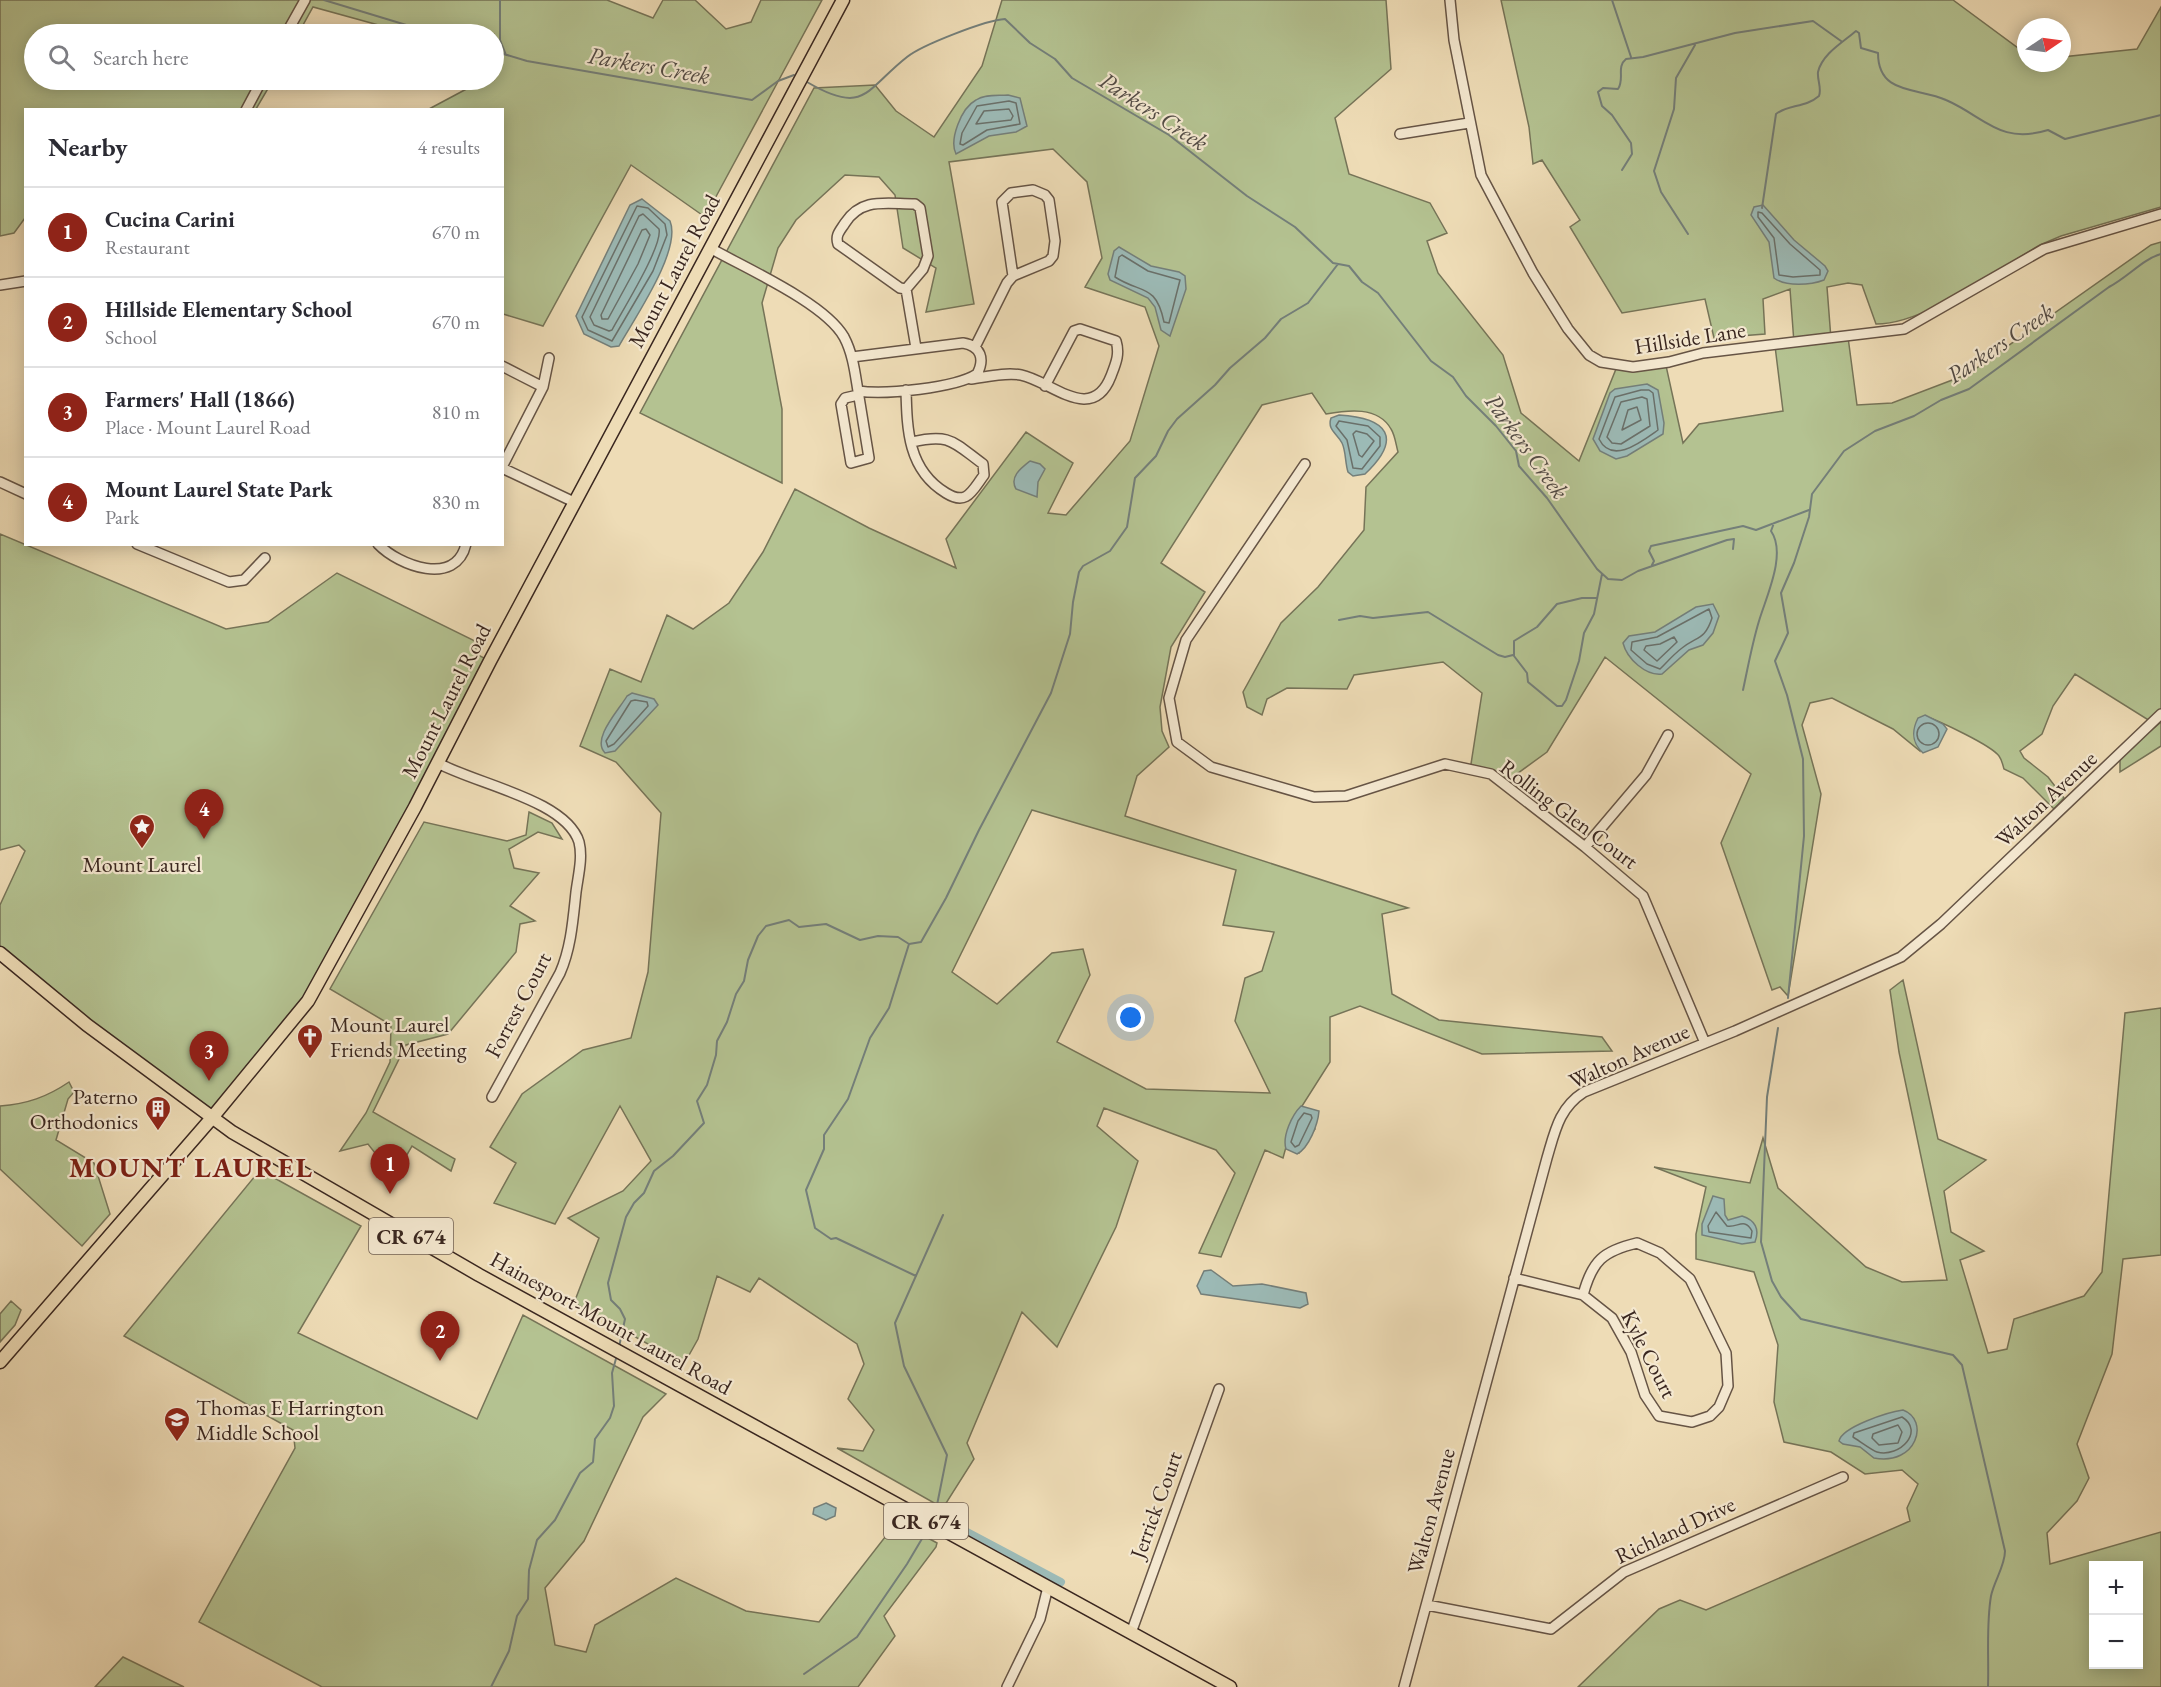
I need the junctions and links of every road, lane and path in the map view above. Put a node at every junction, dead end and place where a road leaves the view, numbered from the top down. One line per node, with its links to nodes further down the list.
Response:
1 (305, 0): 4 (street)
2 (843, 0): 10 (main road, Mount Laurel Road)
3 (1450, 0): 7 (street, Hillside Lane)
4 (292, 24)
5 (257, 90): 6 (street)
6 (247, 108)
7 (1469, 123): 8 (street); 9 (street, Hillside Lane)
8 (1400, 134)
9 (2161, 214)
10 (710, 248): 17 (street); 31 (main road, Mount Laurel Road)
11 (1013, 276): 11 (street); 15 (street)
12 (24, 281): 13 (street)
13 (0, 285)
14 (906, 289): 14 (street); 16 (street)
15 (975, 347): 16 (street); 20 (street)
16 (916, 348): 17 (street)
17 (852, 357): 24 (street)
18 (549, 358): 22 (street)
19 (504, 367): 22 (street)
20 (968, 380): 21 (street); 23 (street)
21 (1045, 386): 21 (street)
22 (543, 387): 26 (street)
23 (906, 390): 24 (street); 25 (street)
24 (858, 393): 24 (street)
25 (912, 442): 25 (street)
26 (504, 463)
27 (1305, 464): 39 (street, Rolling Glen Court)
28 (504, 468): 31 (street)
29 (0, 483): 30 (street)
30 (24, 493)
31 (574, 502): 38 (main road, Mount Laurel Road)
32 (381, 546): 33 (street)
33 (464, 546)
34 (154, 548): 35 (street)
35 (265, 558)
36 (2161, 714): 41 (street, Walton Avenue)
37 (1668, 735): 39 (street)
38 (438, 763): 42 (street, Forrest Court); 43 (main road, Mount Laurel Road)
39 (1585, 847): 41 (street, Rolling Glen Court)
40 (0, 953): 43 (main road, Hainesport-Mount Laurel Road / CR 674)
41 (1705, 1043): 44 (street, Walton Avenue)
42 (492, 1097)
43 (211, 1119): 46 (main road, Mount Laurel Road); 49 (main road, Hainesport-Mount Laurel Road / CR 674)
44 (1514, 1278): 45 (street, Kyle Court); 50 (street, Walton Avenue)
45 (1584, 1295): 45 (street, Kyle Court)
46 (0, 1362)
47 (1219, 1389): 51 (street, Jerrick Court)
48 (1843, 1477): 50 (street, Richland Drive)
49 (1048, 1587): 51 (main road, Hainesport-Mount Laurel Road / CR 674); 52 (street)
50 (1427, 1605): 54 (street, Walton Avenue)
51 (1131, 1633): 53 (main road, Hainesport-Mount Laurel Road / CR 674)
52 (1007, 1687)
53 (1230, 1687)
54 (1404, 1687)

